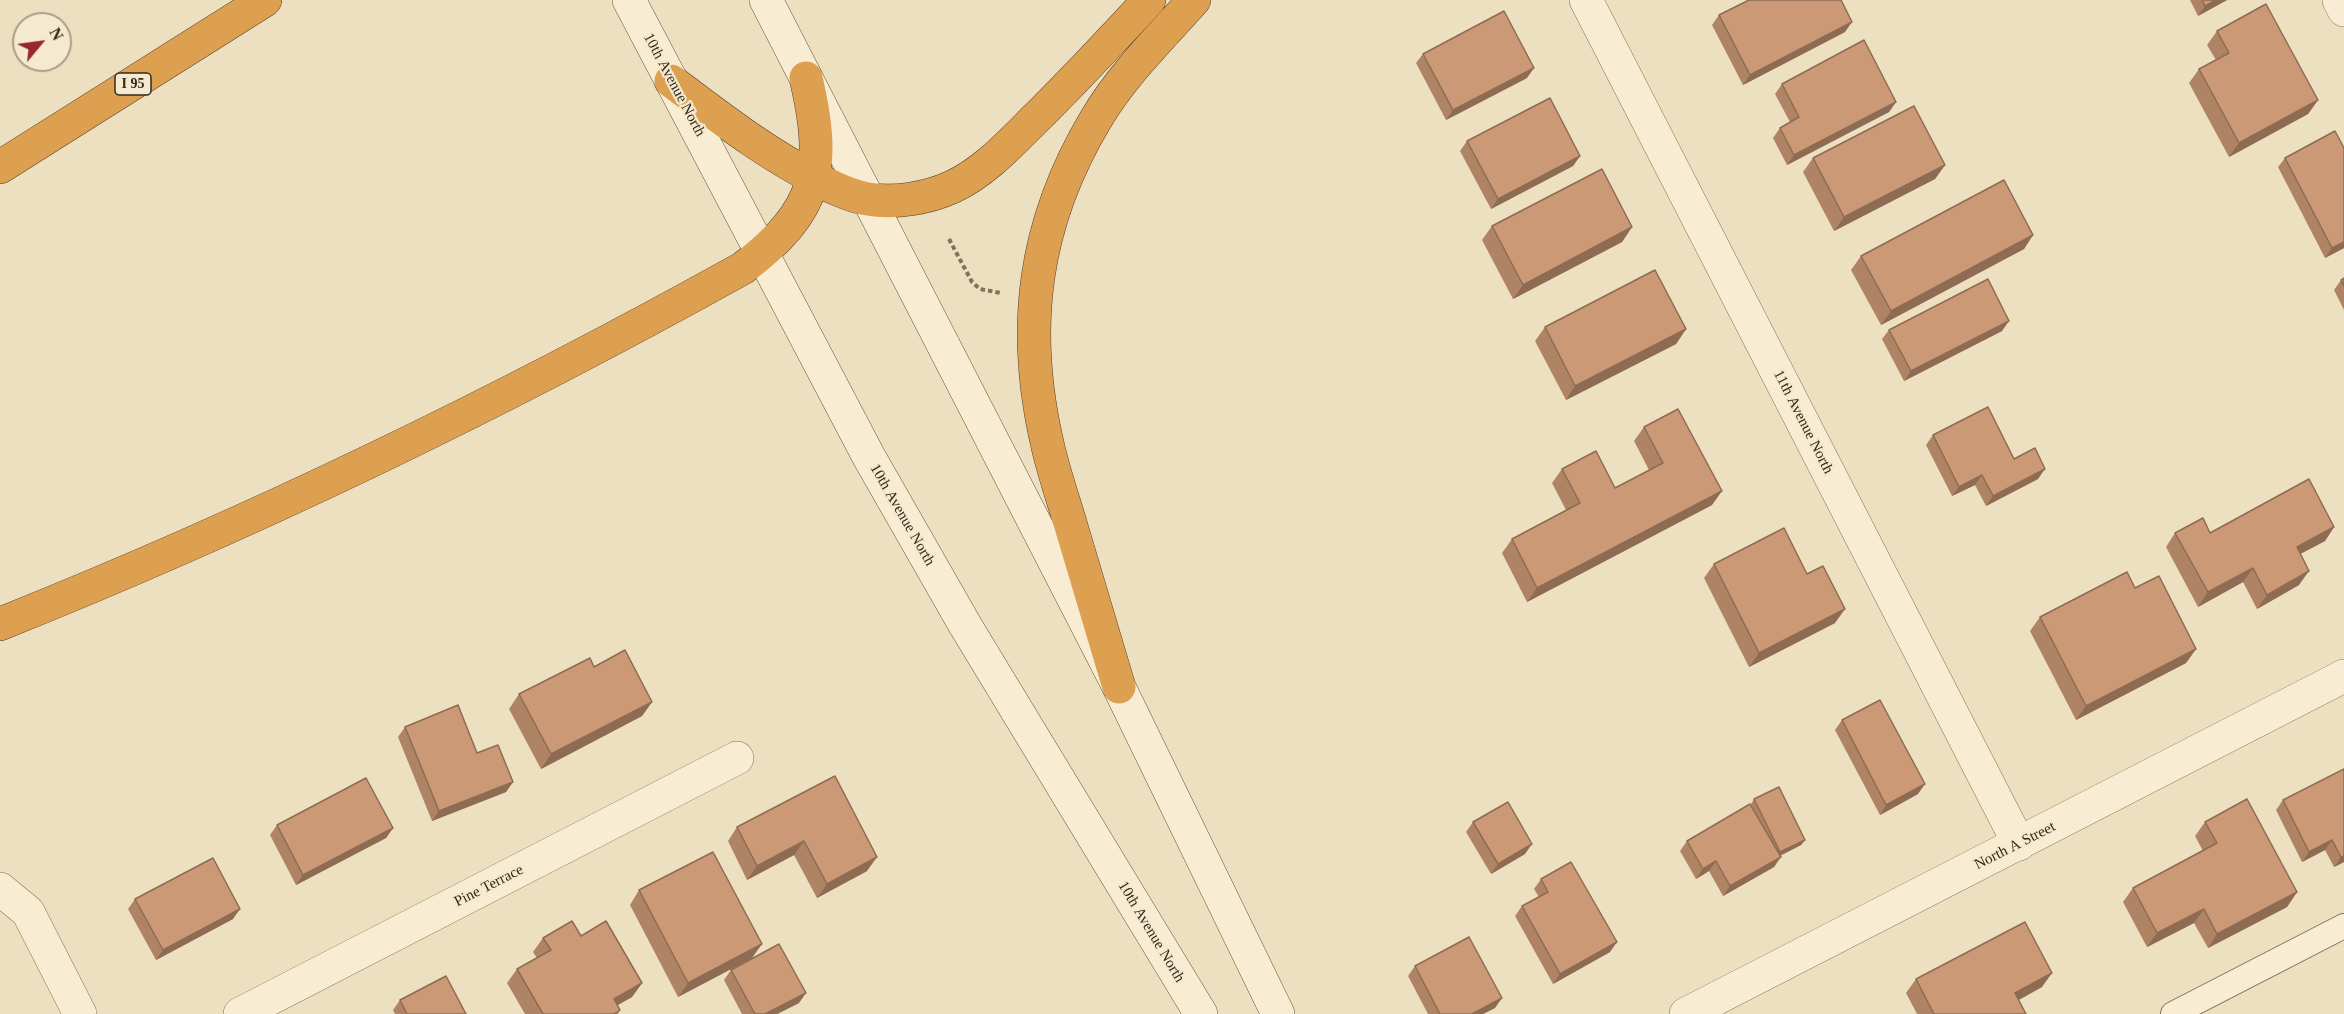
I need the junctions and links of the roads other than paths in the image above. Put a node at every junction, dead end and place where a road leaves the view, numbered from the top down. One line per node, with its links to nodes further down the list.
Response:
1 (265, 0): 11 (highway, I 95)
2 (629, 0): 10 (street, 10th Avenue North)
3 (766, 0): 9 (street)
4 (1149, 0): 13 (highway)
5 (1194, 0): 17 (highway)
6 (1586, 0): 19 (street, 11th Avenue North)
7 (2339, 0): 8 (street)
8 (2344, 10)
9 (806, 78): 12 (highway); 13 (street)
10 (671, 81): 12 (highway); 14 (street, 10th Avenue North)
11 (0, 167)
12 (814, 177): 13 (highway); 14 (highway)
13 (868, 199): 17 (street)
14 (762, 254): 15 (highway); 24 (street, 10th Avenue North)
15 (0, 624)
16 (2344, 676): 19 (street, North A Street)
17 (1119, 687): 25 (street)
18 (737, 759): 23 (street, Pine Terrace)
19 (2019, 844): 26 (street, North A Street)
20 (0, 889): 22 (street)
21 (2344, 926): 27 (lane)
22 (80, 1014)
23 (240, 1014)
24 (1201, 1014)
25 (1278, 1014)
26 (1686, 1014)
27 (2172, 1014)

